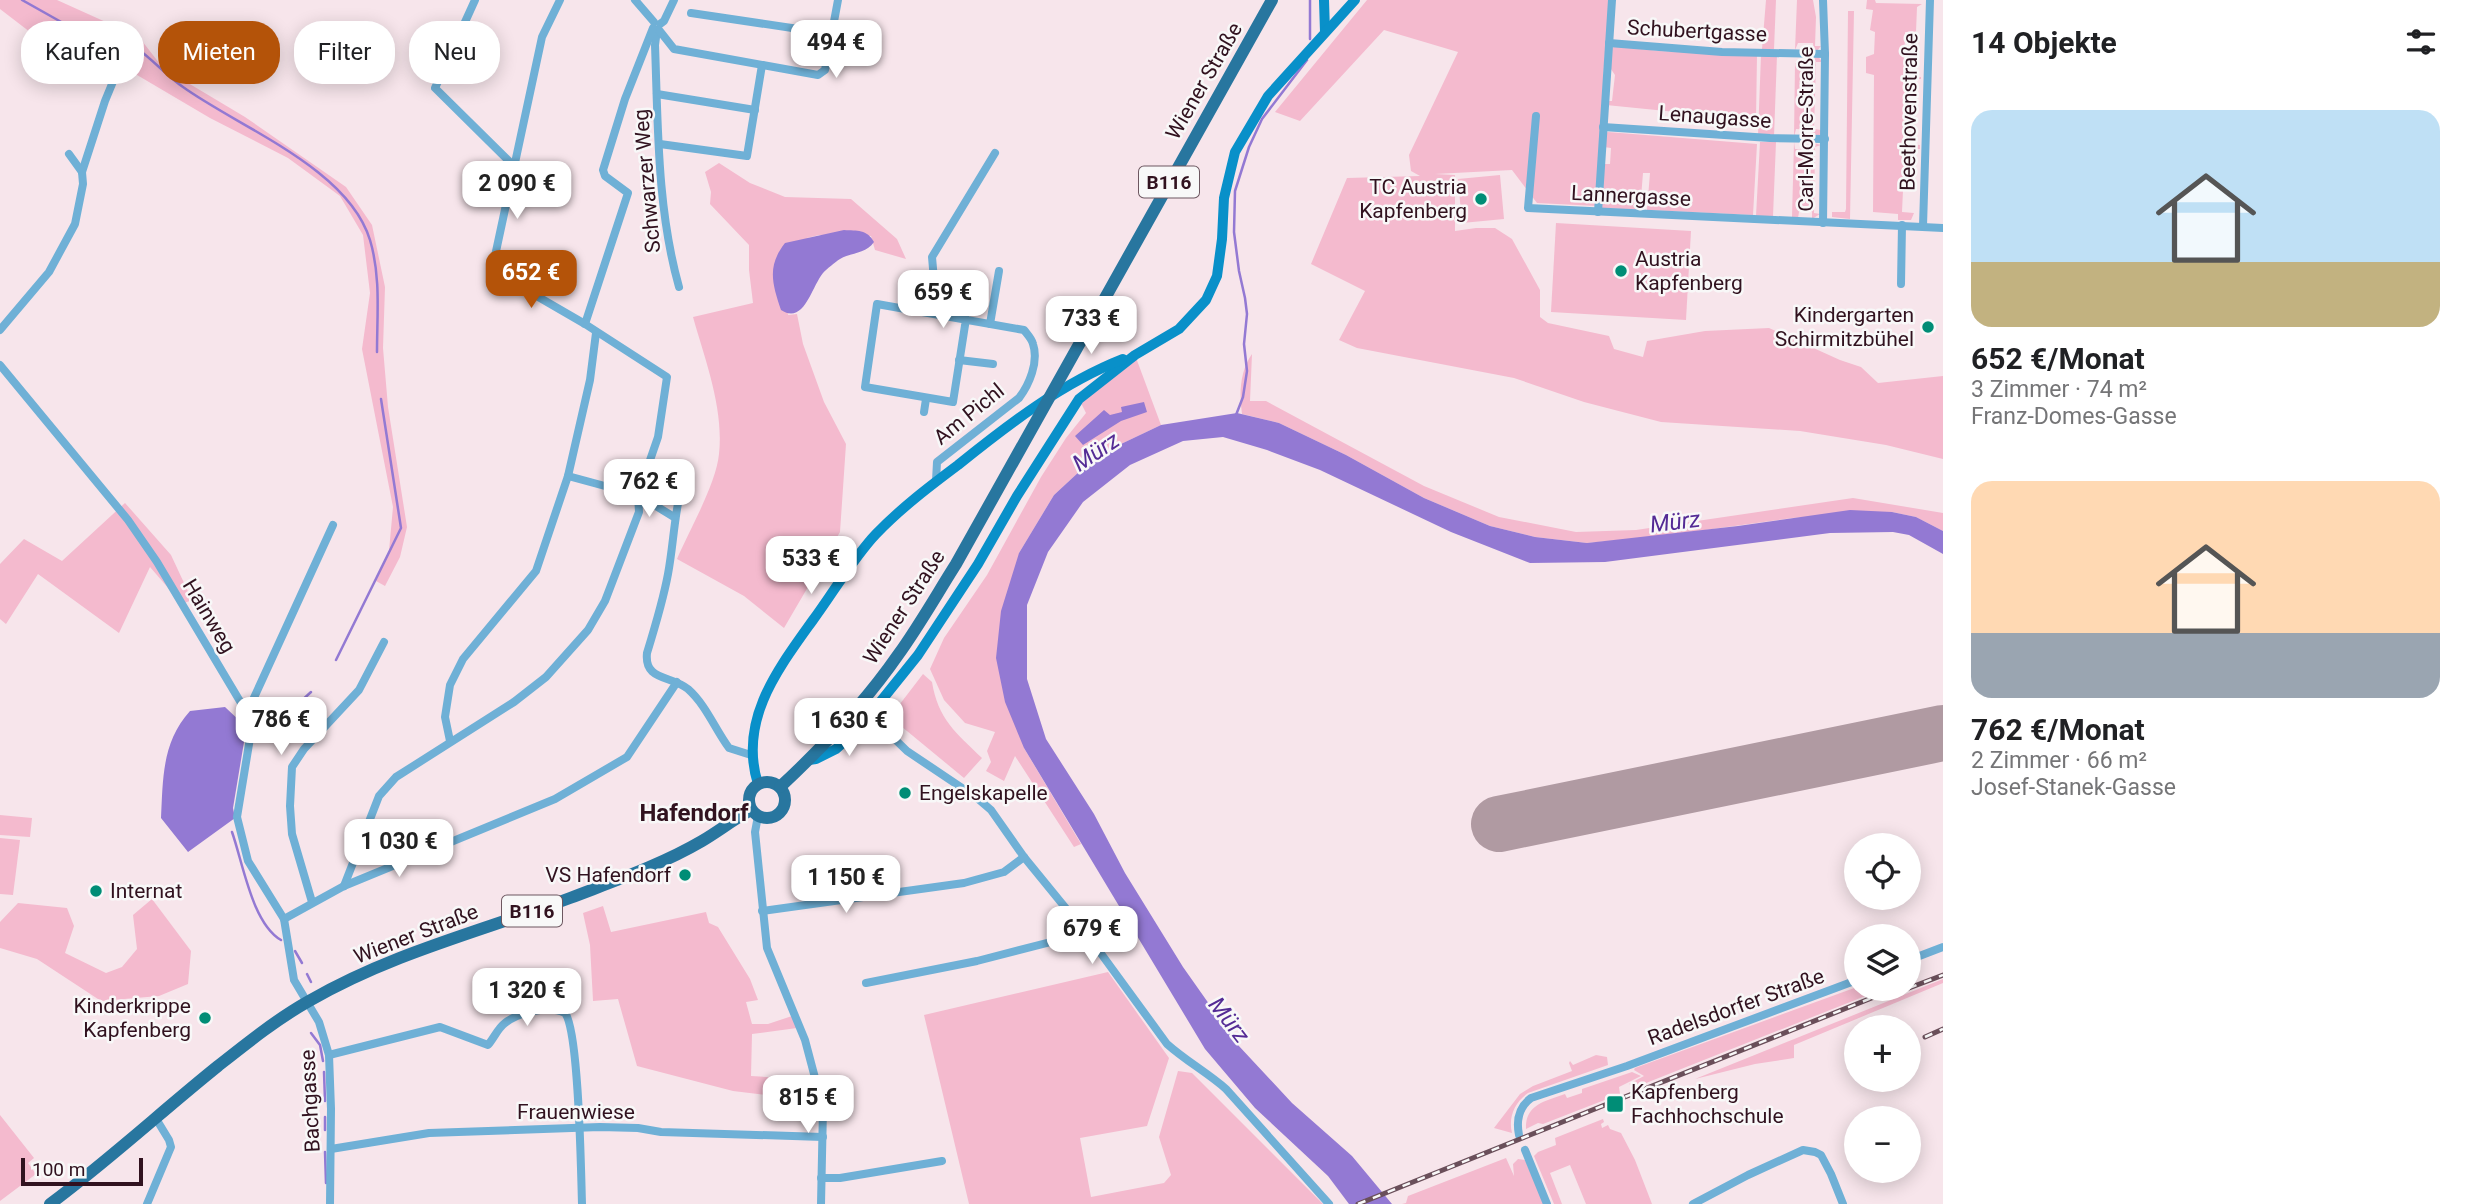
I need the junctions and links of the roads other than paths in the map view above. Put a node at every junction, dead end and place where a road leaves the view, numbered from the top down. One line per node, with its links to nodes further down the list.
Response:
1 (475, 0): 28 (street)
2 (560, 0): 28 (street)
3 (635, 0): 13 (street)
4 (674, 0): 13 (street)
5 (838, 0): 15 (street)
6 (1272, 0): 64 (main road, Wiener Straße / B116)
7 (1324, 0): 14 (main road)
8 (1355, 0): 14 (main road)
9 (1612, 0): 16 (street)
10 (1823, 0): 17 (street, Carl-Morre-Straße)
11 (1930, 0): 33 (street, Beethovenstraße)
12 (691, 13): 15 (street)
13 (656, 27): 18 (street); 20 (street, Schwarzer Weg); 40 (street)
14 (1325, 32): 44 (main road)
15 (832, 34): 18 (street)
16 (1609, 43): 17 (street, Schubertgasse); 23 (street)
17 (1825, 54): 24 (street, Carl-Morre-Straße)
18 (762, 65): 21 (street)
19 (112, 84): 29 (street)
20 (657, 94): 21 (street); 25 (street, Schwarzer Weg)
21 (755, 110): 25 (street)
22 (1536, 116): 30 (street, Lannergasse)
23 (1603, 127): 24 (street, Lenaugasse); 30 (street)
24 (1825, 139): 31 (street, Carl-Morre-Straße)
25 (660, 144): 37 (street, Schwarzer Weg)
26 (69, 153): 29 (street)
27 (995, 153): 38 (street)
28 (514, 166): 40 (street)
29 (82, 172): 42 (street)
30 (1598, 212): 31 (street, Lannergasse)
31 (1823, 223): 32 (street, Carl-Morre-Straße)
32 (1902, 225): 33 (street, Carl-Morre-Straße); 36 (street)
33 (1923, 226): 34 (street, Carl-Morre-Straße)
34 (1943, 228)
35 (999, 271): 41 (street)
36 (1901, 284)
37 (679, 286)
38 (937, 314): 39 (street, Am Pichl); 49 (street, Am Pichl)
39 (966, 319): 41 (street, Am Pichl); 45 (street, Am Pichl)
40 (585, 324): 43 (street)
41 (990, 324): 54 (street, Am Pichl)
42 (0, 330)
43 (596, 332): 52 (street); 53 (street)
44 (1135, 355): 48 (main road); 50 (main road)
45 (959, 360): 47 (street, Am Pichl); 49 (street, Am Pichl)
46 (0, 365): 60 (street, Hainweg)
47 (993, 365)
48 (1064, 389): 50 (main road); 54 (main road)
49 (926, 398): 51 (street, Am Pichl)
50 (1079, 399): 61 (main road)
51 (924, 412)
52 (645, 475): 55 (street); 56 (street)
53 (568, 476): 55 (street); 62 (street)
54 (936, 481): 63 (main road)
55 (638, 495): 56 (street); 62 (street)
56 (674, 517): 59 (street)
57 (333, 525): 60 (street)
58 (384, 642): 70 (street)
59 (677, 682): 63 (street); 69 (street)
60 (247, 713): 72 (street, Hainweg)
61 (872, 717): 64 (main road); 68 (street)
62 (450, 741): 69 (street)
63 (751, 753): 65 (main road)
64 (809, 760): 66 (main road, Wiener Straße / B116)
65 (758, 784): 66 (main road); 67 (main road)
66 (780, 787): 67 (main road, B116)
67 (755, 813): 71 (street); 78 (main road, Wiener Straße / B116)
68 (1024, 857): 71 (street); 73 (street)
69 (344, 886): 70 (street)
70 (312, 902): 72 (street)
71 (762, 911): 83 (street)
72 (284, 919): 78 (street, Hainweg)
73 (1086, 933): 76 (street); 93 (street)
74 (1943, 947): 75 (street)
75 (1921, 955)
76 (866, 983)
77 (1844, 986): 82 (street, Radelsdorfer Straße)
78 (308, 1001): 79 (street, Bachgasse); 80 (main road, Wiener Straße / B116)
79 (329, 1055): 81 (street); 84 (street, Bachgasse)
80 (155, 1117): 88 (main road, Wiener Straße / B116); 89 (street)
81 (579, 1128): 83 (street, Frauenwiese); 84 (street, Frauenwiese); 91 (street)
82 (1520, 1135)
83 (823, 1137): 87 (street)
84 (331, 1149): 90 (street, Bachgasse)
85 (1525, 1150): 94 (street)
86 (942, 1161): 87 (street)
87 (821, 1178): 92 (street)
88 (50, 1204)
89 (147, 1204)
90 (330, 1204)
91 (583, 1204)
92 (821, 1204)
93 (1329, 1204)
94 (1547, 1204)
95 (1693, 1204): 96 (street)
96 (1843, 1204)

